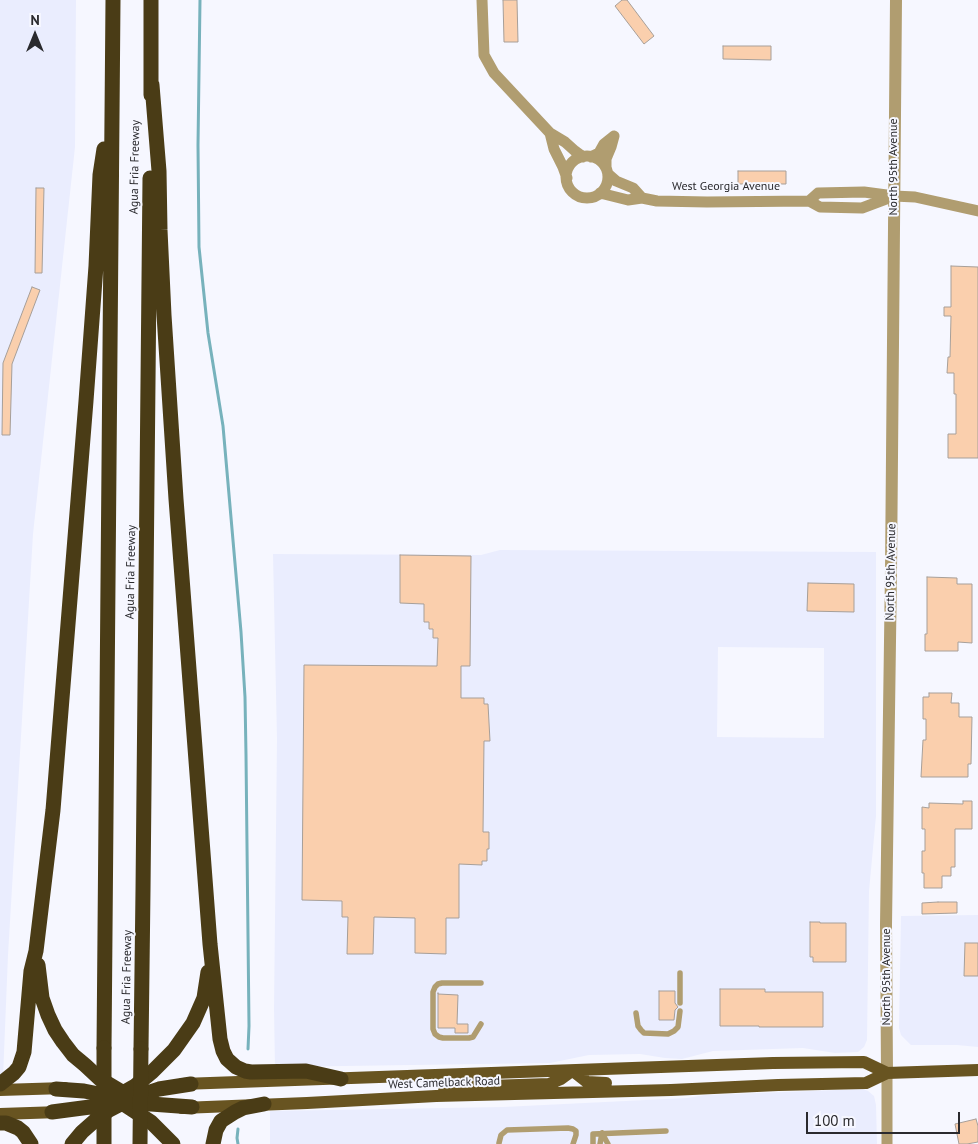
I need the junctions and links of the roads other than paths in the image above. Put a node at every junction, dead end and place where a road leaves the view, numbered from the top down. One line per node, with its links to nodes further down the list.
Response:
1 (113, 0): 5 (highway, Agua Fria Freeway)
2 (152, 0): 6 (highway, Agua Fria Freeway)
3 (482, 0): 7 (street)
4 (896, 0): 12 (street, North 95th Avenue)
5 (113, 85): 16 (highway); 44 (highway, Agua Fria Freeway, bridge)
6 (152, 85): 15 (highway); 45 (highway, Agua Fria Freeway, bridge)
7 (550, 133): 8 (street); 10 (street)
8 (587, 157): 9 (street); 9 (street); 10 (street)
9 (607, 171): 11 (street); 13 (street, West Georgia Avenue)
10 (566, 178): 11 (street)
11 (600, 193): 13 (street, West Georgia Avenue)
12 (894, 196): 13 (street, West Georgia Avenue); 14 (street, West Georgia Avenue); 25 (street, North 95th Avenue)
13 (642, 198)
14 (978, 211)
15 (210, 944): 26 (highway); 33 (highway)
16 (36, 951): 27 (highway); 33 (highway)
17 (680, 973): 19 (lane)
18 (481, 983): 22 (lane)
19 (680, 1003)
20 (680, 1011): 21 (lane)
21 (636, 1013)
22 (480, 1024)
23 (978, 1070): 25 (main road, West Camelback Road)
24 (573, 1071): 25 (main road, West Camelback Road); 26 (main road, West Camelback Road); 31 (main road); 32 (main road)
25 (887, 1073): 31 (main road, West Camelback Road); 52 (street, North 95th Avenue)
26 (341, 1079): 28 (main road, West Camelback Road)
27 (0, 1084)
28 (191, 1084): 33 (highway)
29 (56, 1088): 30 (main road); 33 (highway)
30 (0, 1090)
31 (671, 1090): 32 (main road, West Camelback Road)
32 (417, 1097): 34 (main road, West Camelback Road)
33 (122, 1098): 35 (highway); 36 (highway); 43 (highway); 46 (highway)
34 (264, 1104): 35 (main road, West Camelback Road); 47 (highway)
35 (192, 1107)
36 (52, 1112): 37 (main road)
37 (0, 1114)
38 (0, 1123): 42 (highway)
39 (666, 1132): 40 (lane)
40 (602, 1133): 49 (lane); 50 (lane); 51 (lane)
41 (499, 1143): 48 (lane)
42 (31, 1144)
43 (72, 1144)
44 (104, 1144)
45 (140, 1144)
46 (173, 1144)
47 (213, 1144)
48 (573, 1144)
49 (593, 1144)
50 (600, 1144)
51 (606, 1144)
52 (887, 1144)

